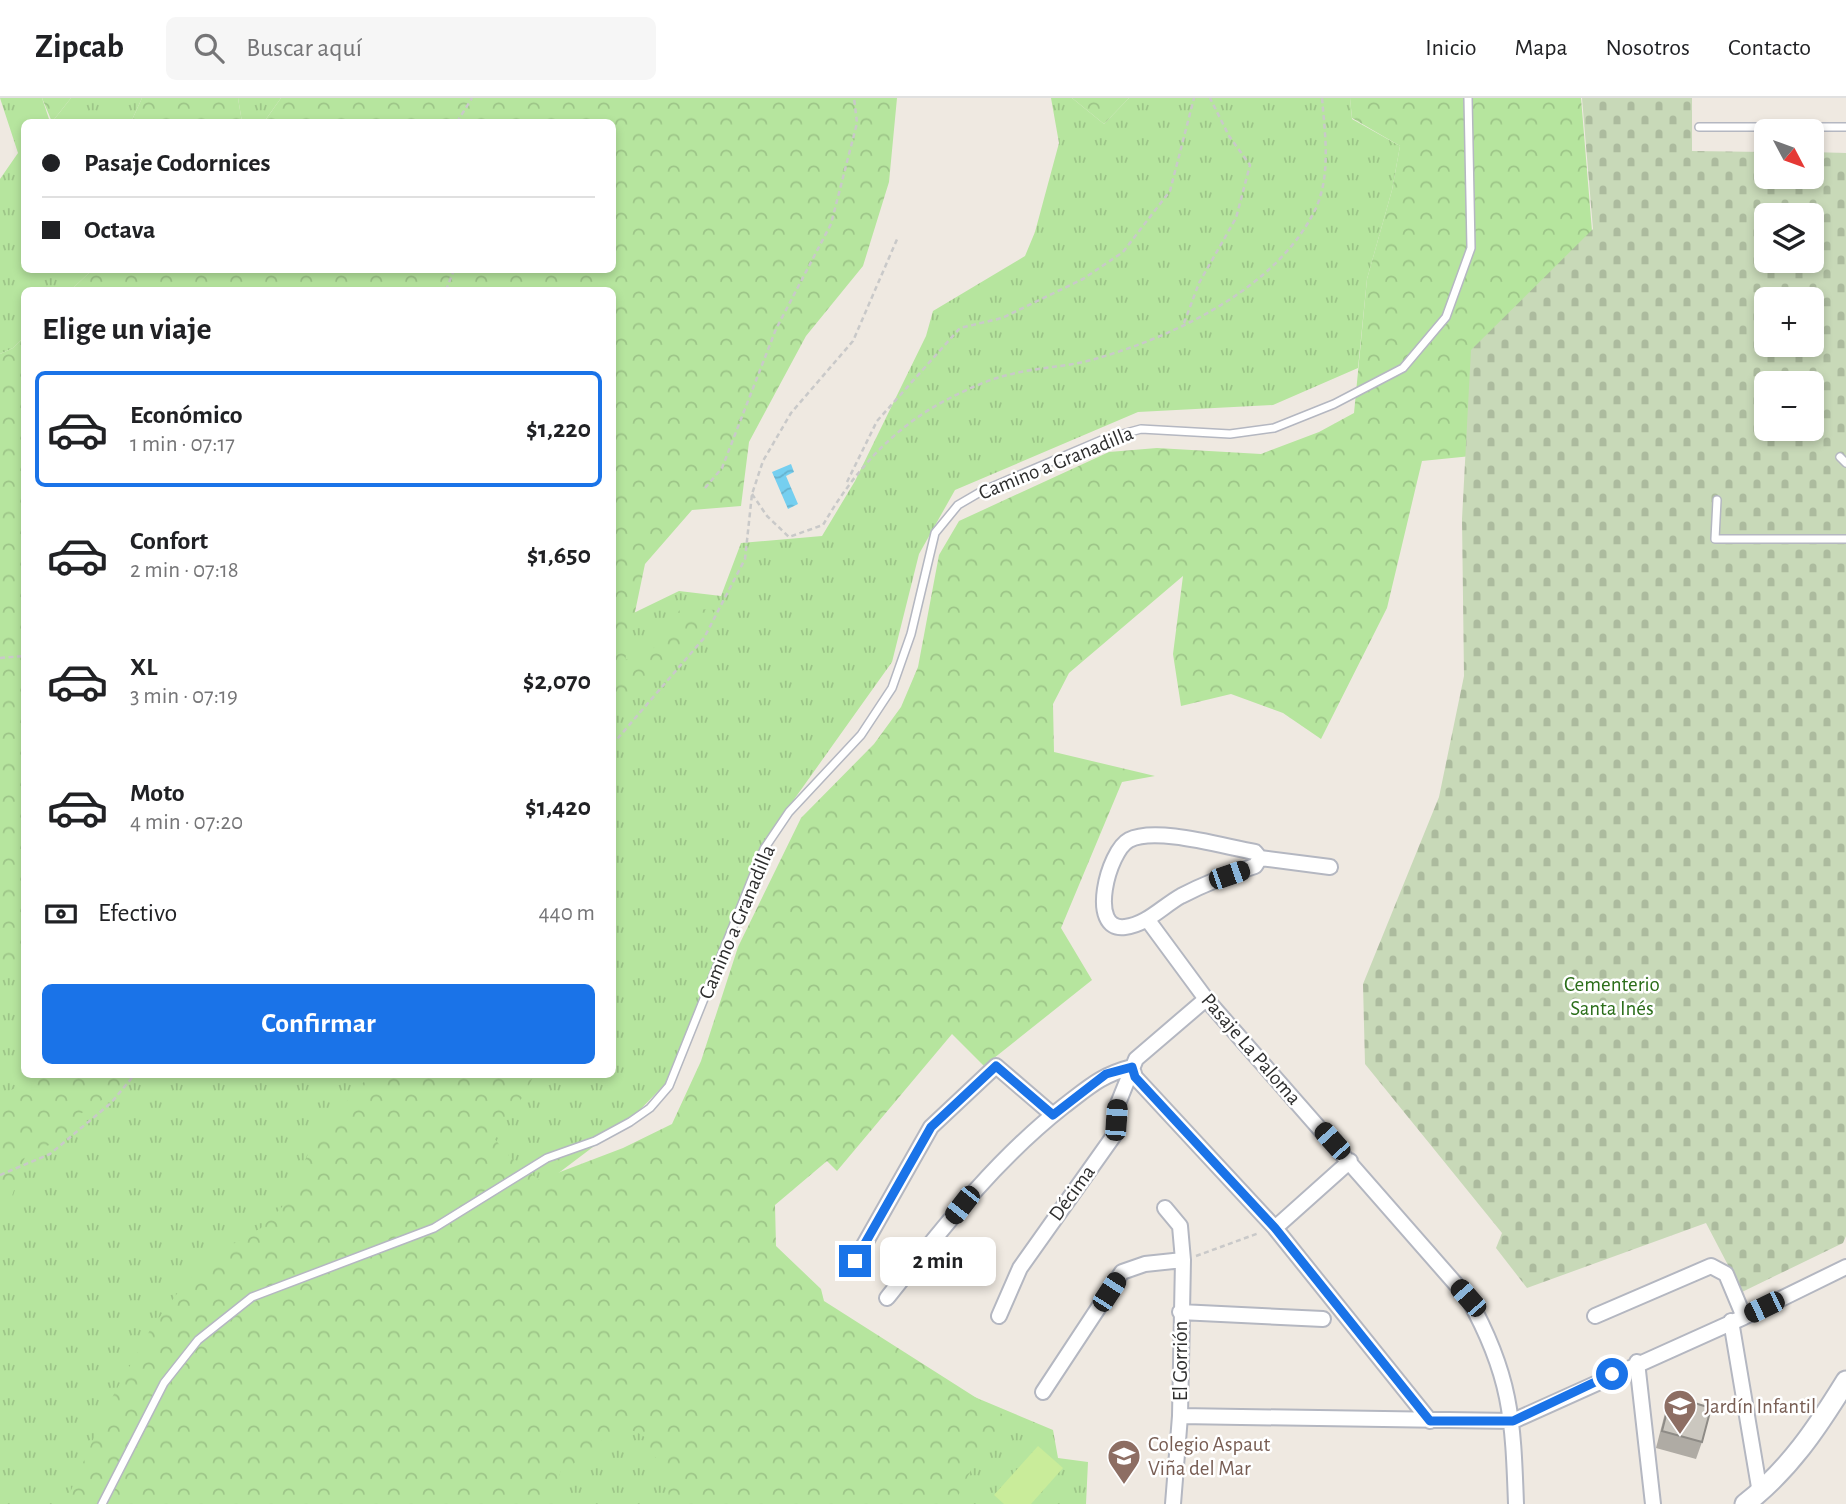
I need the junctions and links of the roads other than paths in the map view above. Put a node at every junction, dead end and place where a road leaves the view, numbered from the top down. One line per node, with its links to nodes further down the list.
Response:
1 (1468, 98): 31 (lane, Camino a Granadilla)
2 (1699, 127): 3 (lane)
3 (1846, 127)
4 (1717, 500): 5 (lane)
5 (1846, 539)
6 (1260, 858): 7 (street); 8 (street); 8 (street)
7 (1330, 867)
8 (1147, 919): 9 (street, Pasaje La Paloma)
9 (1206, 999): 10 (street); 12 (street, Pasaje La Paloma)
10 (1132, 1067): 11 (street); 14 (street); 20 (street, Décima)
11 (1053, 1115): 15 (street); 18 (street)
12 (1350, 1161): 14 (street); 29 (street, Pasaje La Paloma)
13 (1165, 1208): 16 (street, El Gorrión)
14 (1275, 1228): 28 (street)
15 (855, 1261)
16 (1183, 1261): 19 (street, El Gorrión); 26 (street)
17 (1846, 1266): 23 (street)
18 (887, 1298)
19 (1180, 1312): 22 (street); 27 (street, El Gorrión)
20 (999, 1316)
21 (1595, 1316): 23 (street)
22 (1323, 1319)
23 (1738, 1319): 24 (street); 30 (street)
24 (1637, 1362): 29 (street); 34 (street)
25 (1846, 1381): 30 (main road)
26 (1043, 1392)
27 (1180, 1416): 28 (street); 32 (street, El Gorrión)
28 (1430, 1421): 29 (street)
29 (1513, 1421): 33 (street, Pasaje La Paloma)
30 (1752, 1498)
31 (102, 1504)
32 (1173, 1504)
33 (1516, 1504)
34 (1653, 1504)

